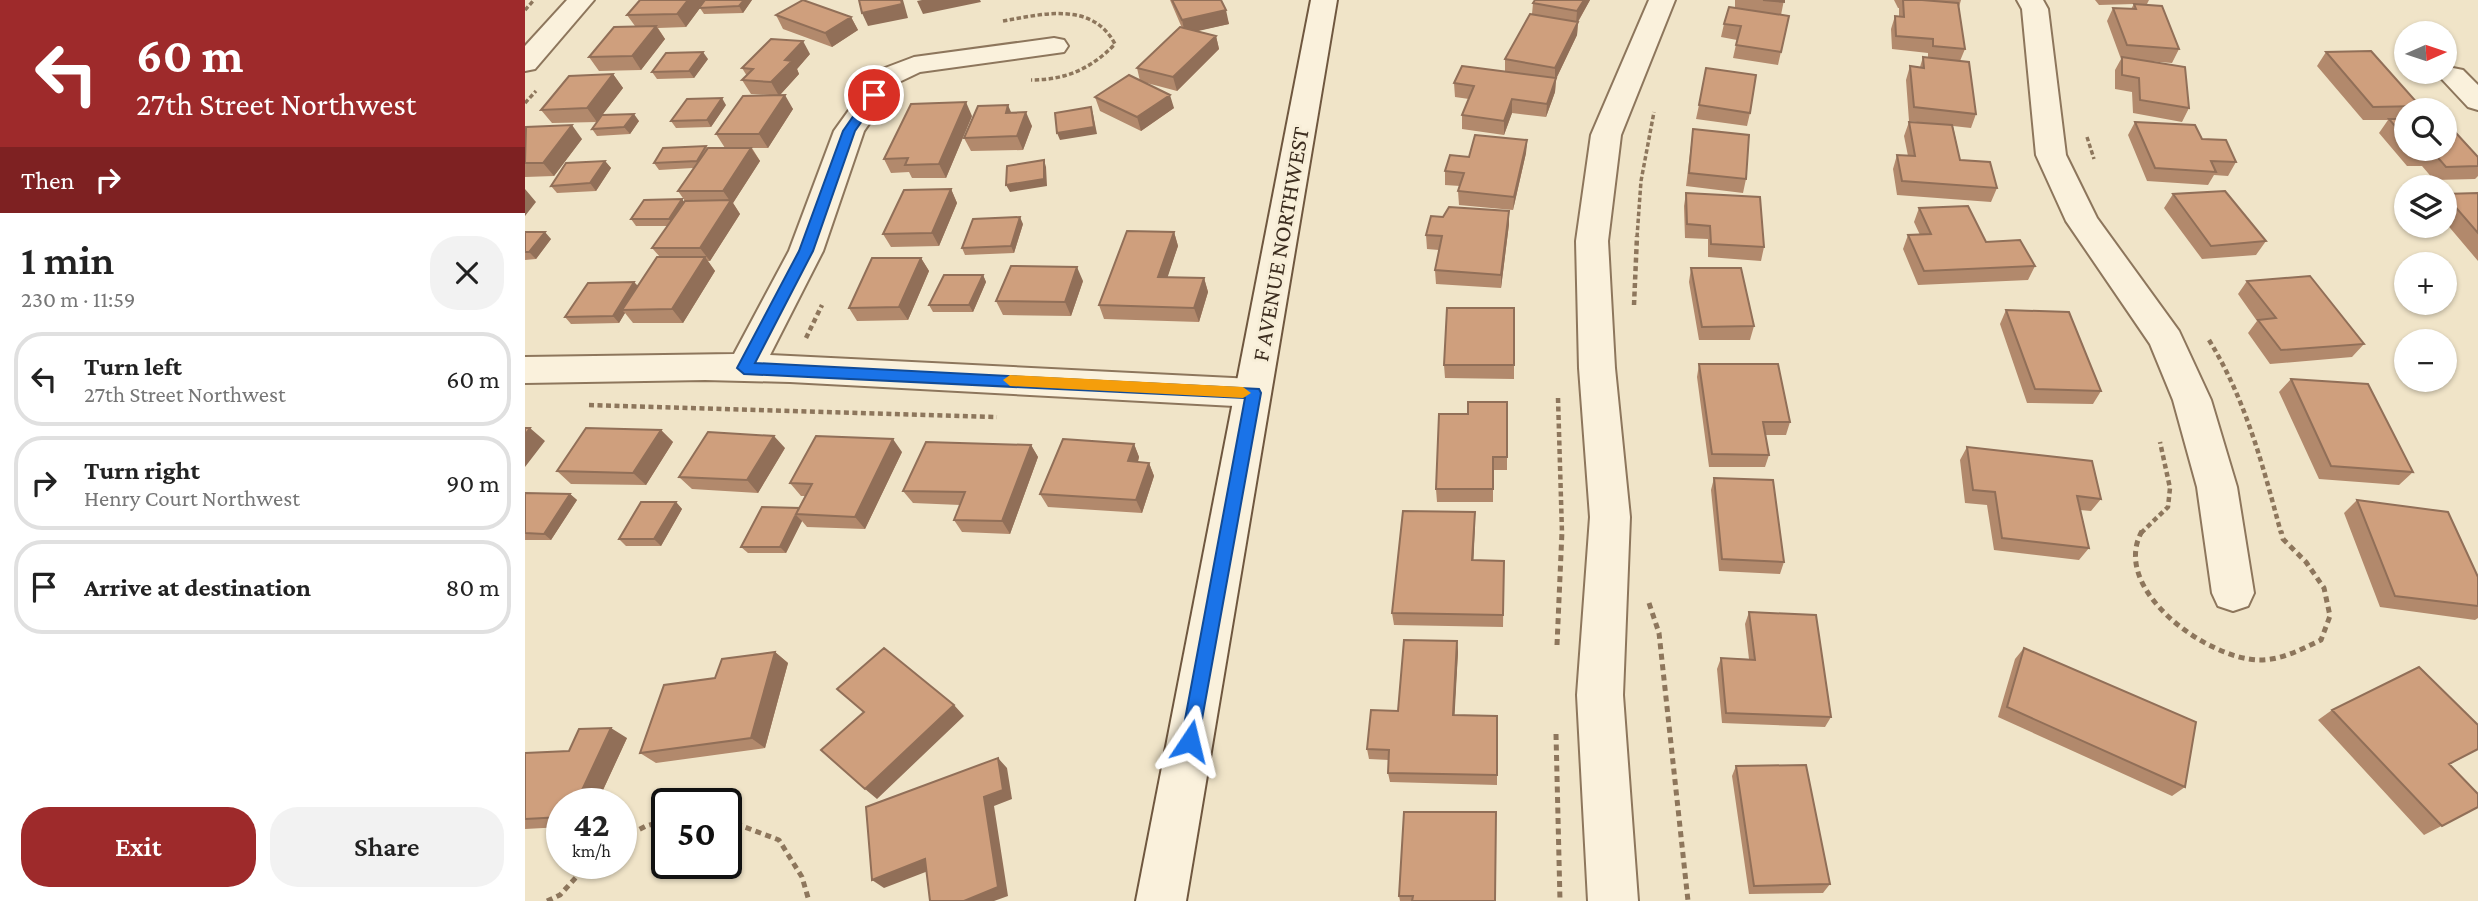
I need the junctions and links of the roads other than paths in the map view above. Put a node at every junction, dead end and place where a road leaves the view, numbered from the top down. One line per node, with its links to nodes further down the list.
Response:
1 (581, 0): 6 (street)
2 (1324, 0): 11 (street, F AVENUE NORTHWEST)
3 (1662, 0): 14 (street)
4 (2030, 0): 12 (street)
5 (1054, 46): 9 (street)
6 (525, 63)
7 (2457, 80): 8 (street)
8 (2478, 101)
9 (744, 368): 10 (street); 11 (street)
10 (525, 370)
11 (1253, 393): 13 (street, F AVENUE NORTHWEST)
12 (2233, 593)
13 (1161, 901)
14 (1613, 901)

